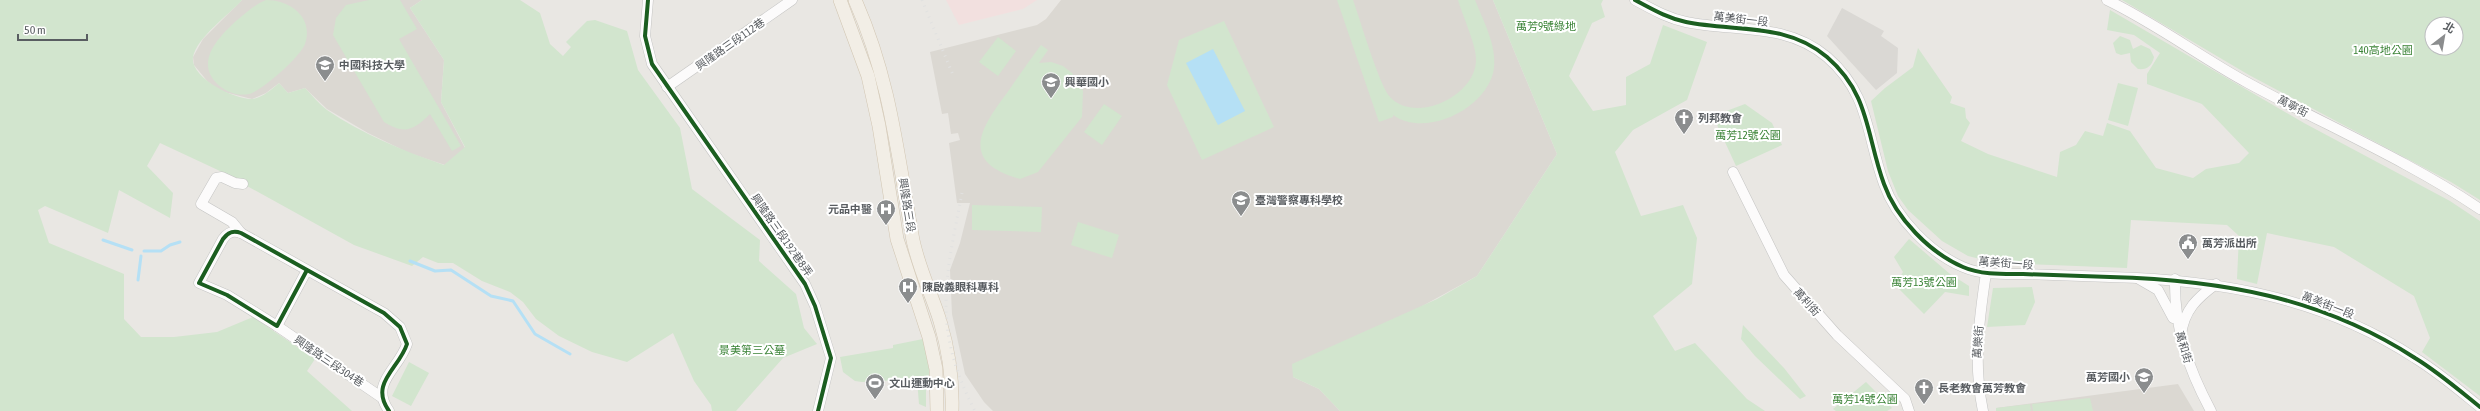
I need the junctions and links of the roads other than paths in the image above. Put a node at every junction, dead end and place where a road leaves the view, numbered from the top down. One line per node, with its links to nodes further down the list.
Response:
1 (648, 0): 7 (street, 興隆路三段192巷8弄)
2 (792, 0): 7 (street, 興隆路三段112巷)
3 (840, 0): 24 (main road, 興隆路三段)
4 (856, 0): 25 (main road, 興隆路三段)
5 (1635, 0): 13 (street, 萬美街一段)
6 (2108, 0): 10 (street, 萬寧街)
7 (667, 87): 23 (street, 興隆路三段192巷8弄)
8 (1733, 172): 26 (street, 萬利街)
9 (243, 184): 11 (street)
10 (2480, 209)
11 (241, 234): 12 (street); 17 (street, 興隆路三段304巷)
12 (307, 270): 17 (street); 20 (street)
13 (1986, 272): 14 (street, 萬美街一段); 27 (street, 萬樂街)
14 (2133, 277): 15 (street, 萬美街一段); 18 (street)
15 (2175, 279): 16 (street, 萬美街一段); 18 (street, 萬和街)
16 (2216, 284): 19 (street); 21 (street, 萬美街一段)
17 (277, 326): 20 (street, 興隆路三段304巷)
18 (2177, 326): 19 (street, 萬和街)
19 (2181, 340): 28 (street, 萬和街)
20 (381, 397): 22 (street, 興隆路三段304巷)
21 (2480, 407)
22 (389, 411)
23 (818, 411)
24 (937, 411)
25 (952, 411)
26 (1909, 411)
27 (1983, 411)
28 (2211, 411)

